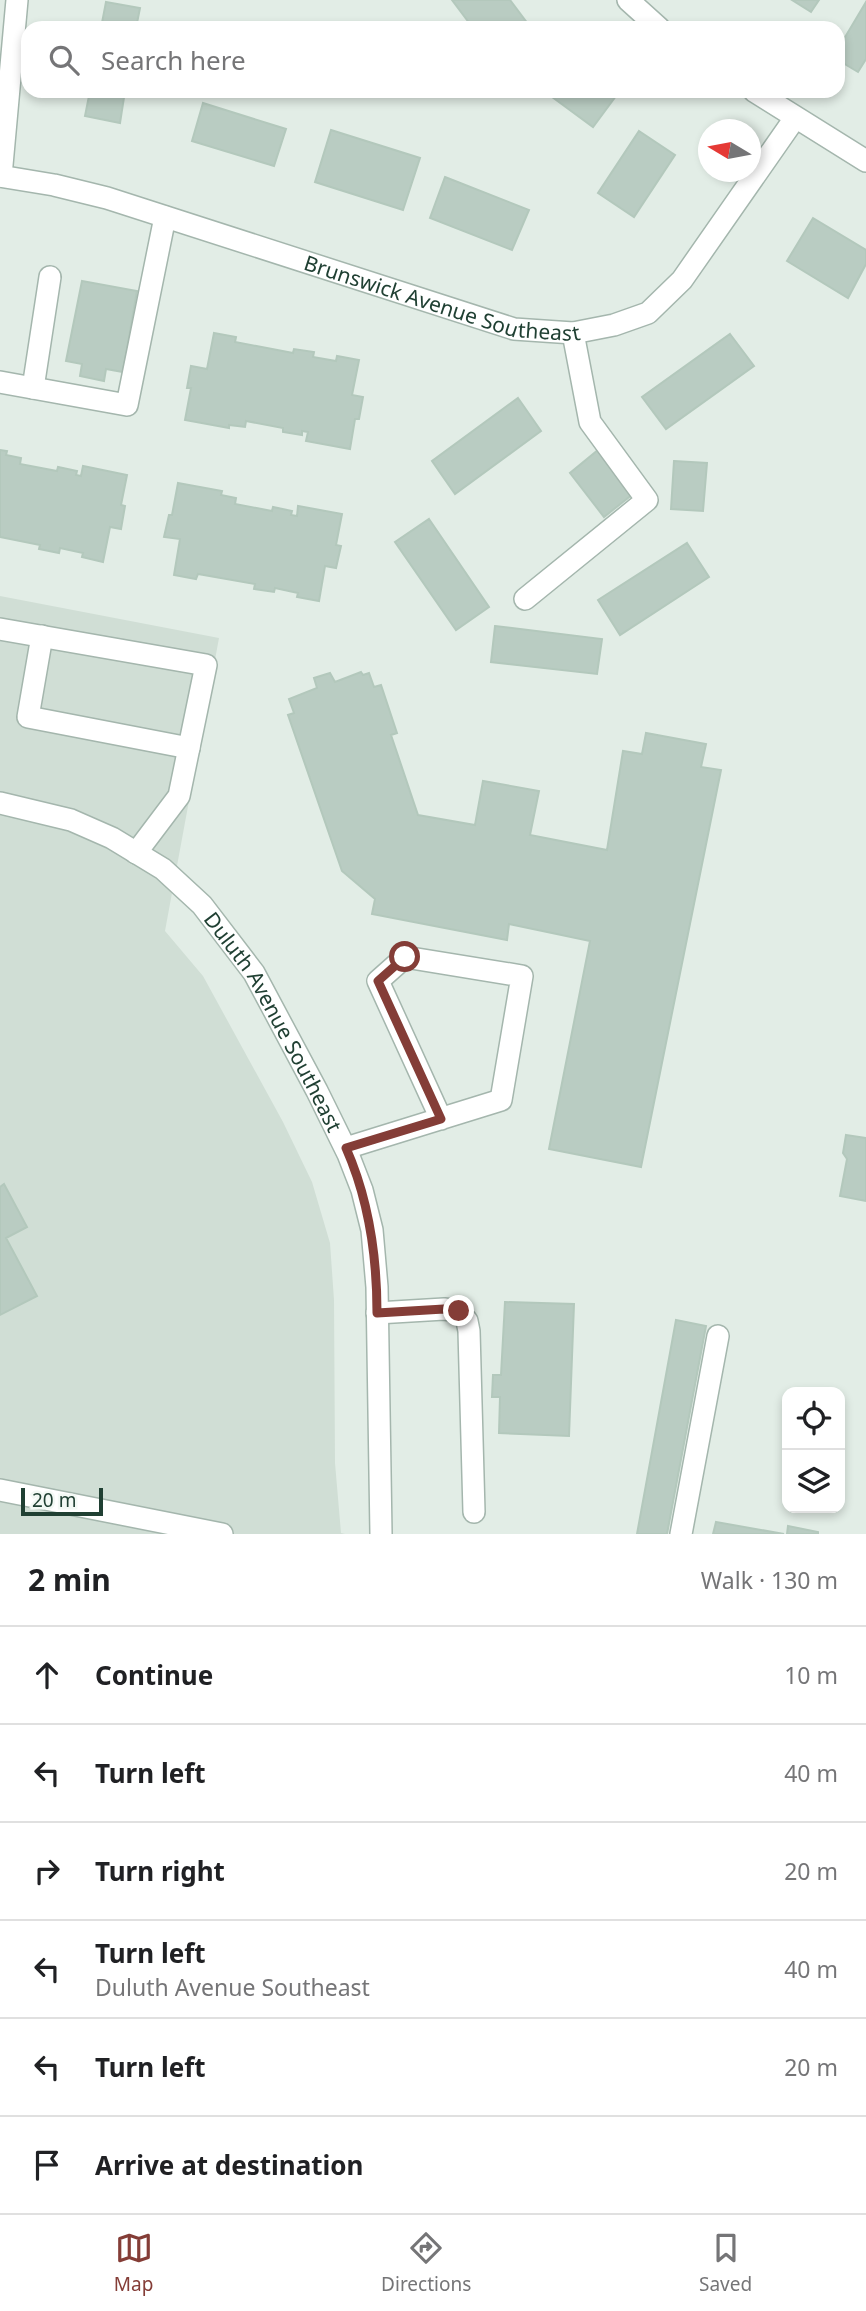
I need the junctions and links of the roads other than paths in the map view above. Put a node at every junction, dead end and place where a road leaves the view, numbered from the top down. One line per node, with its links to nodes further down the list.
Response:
1 (17, 0): 7 (street)
2 (628, 0): 3 (street)
3 (652, 21)
4 (765, 98): 5 (street)
5 (795, 118): 6 (street); 10 (street, Brunswick Avenue Southeast)
6 (866, 161)
7 (1, 176): 8 (street, Brunswick Avenue Southeast)
8 (165, 217): 10 (street, Brunswick Avenue Southeast); 12 (street)
9 (51, 277): 12 (street)
10 (573, 333): 13 (street)
11 (0, 382): 12 (street)
12 (33, 388)
13 (525, 599)
14 (0, 629): 15 (street)
15 (42, 636): 16 (street); 16 (street)
16 (189, 748): 18 (street)
17 (0, 803): 18 (street, Duluth Avenue Southeast)
18 (136, 853): 20 (street, Duluth Avenue Southeast)
19 (441, 1119): 19 (street); 20 (street)
20 (346, 1148): 21 (street, Duluth Avenue Southeast)
21 (377, 1313): 24 (street); 26 (street, Duluth Avenue Southeast)
22 (719, 1336): 27 (street)
23 (0, 1490): 25 (street)
24 (474, 1511)
25 (222, 1534)
26 (381, 1534)
27 (681, 1534)

